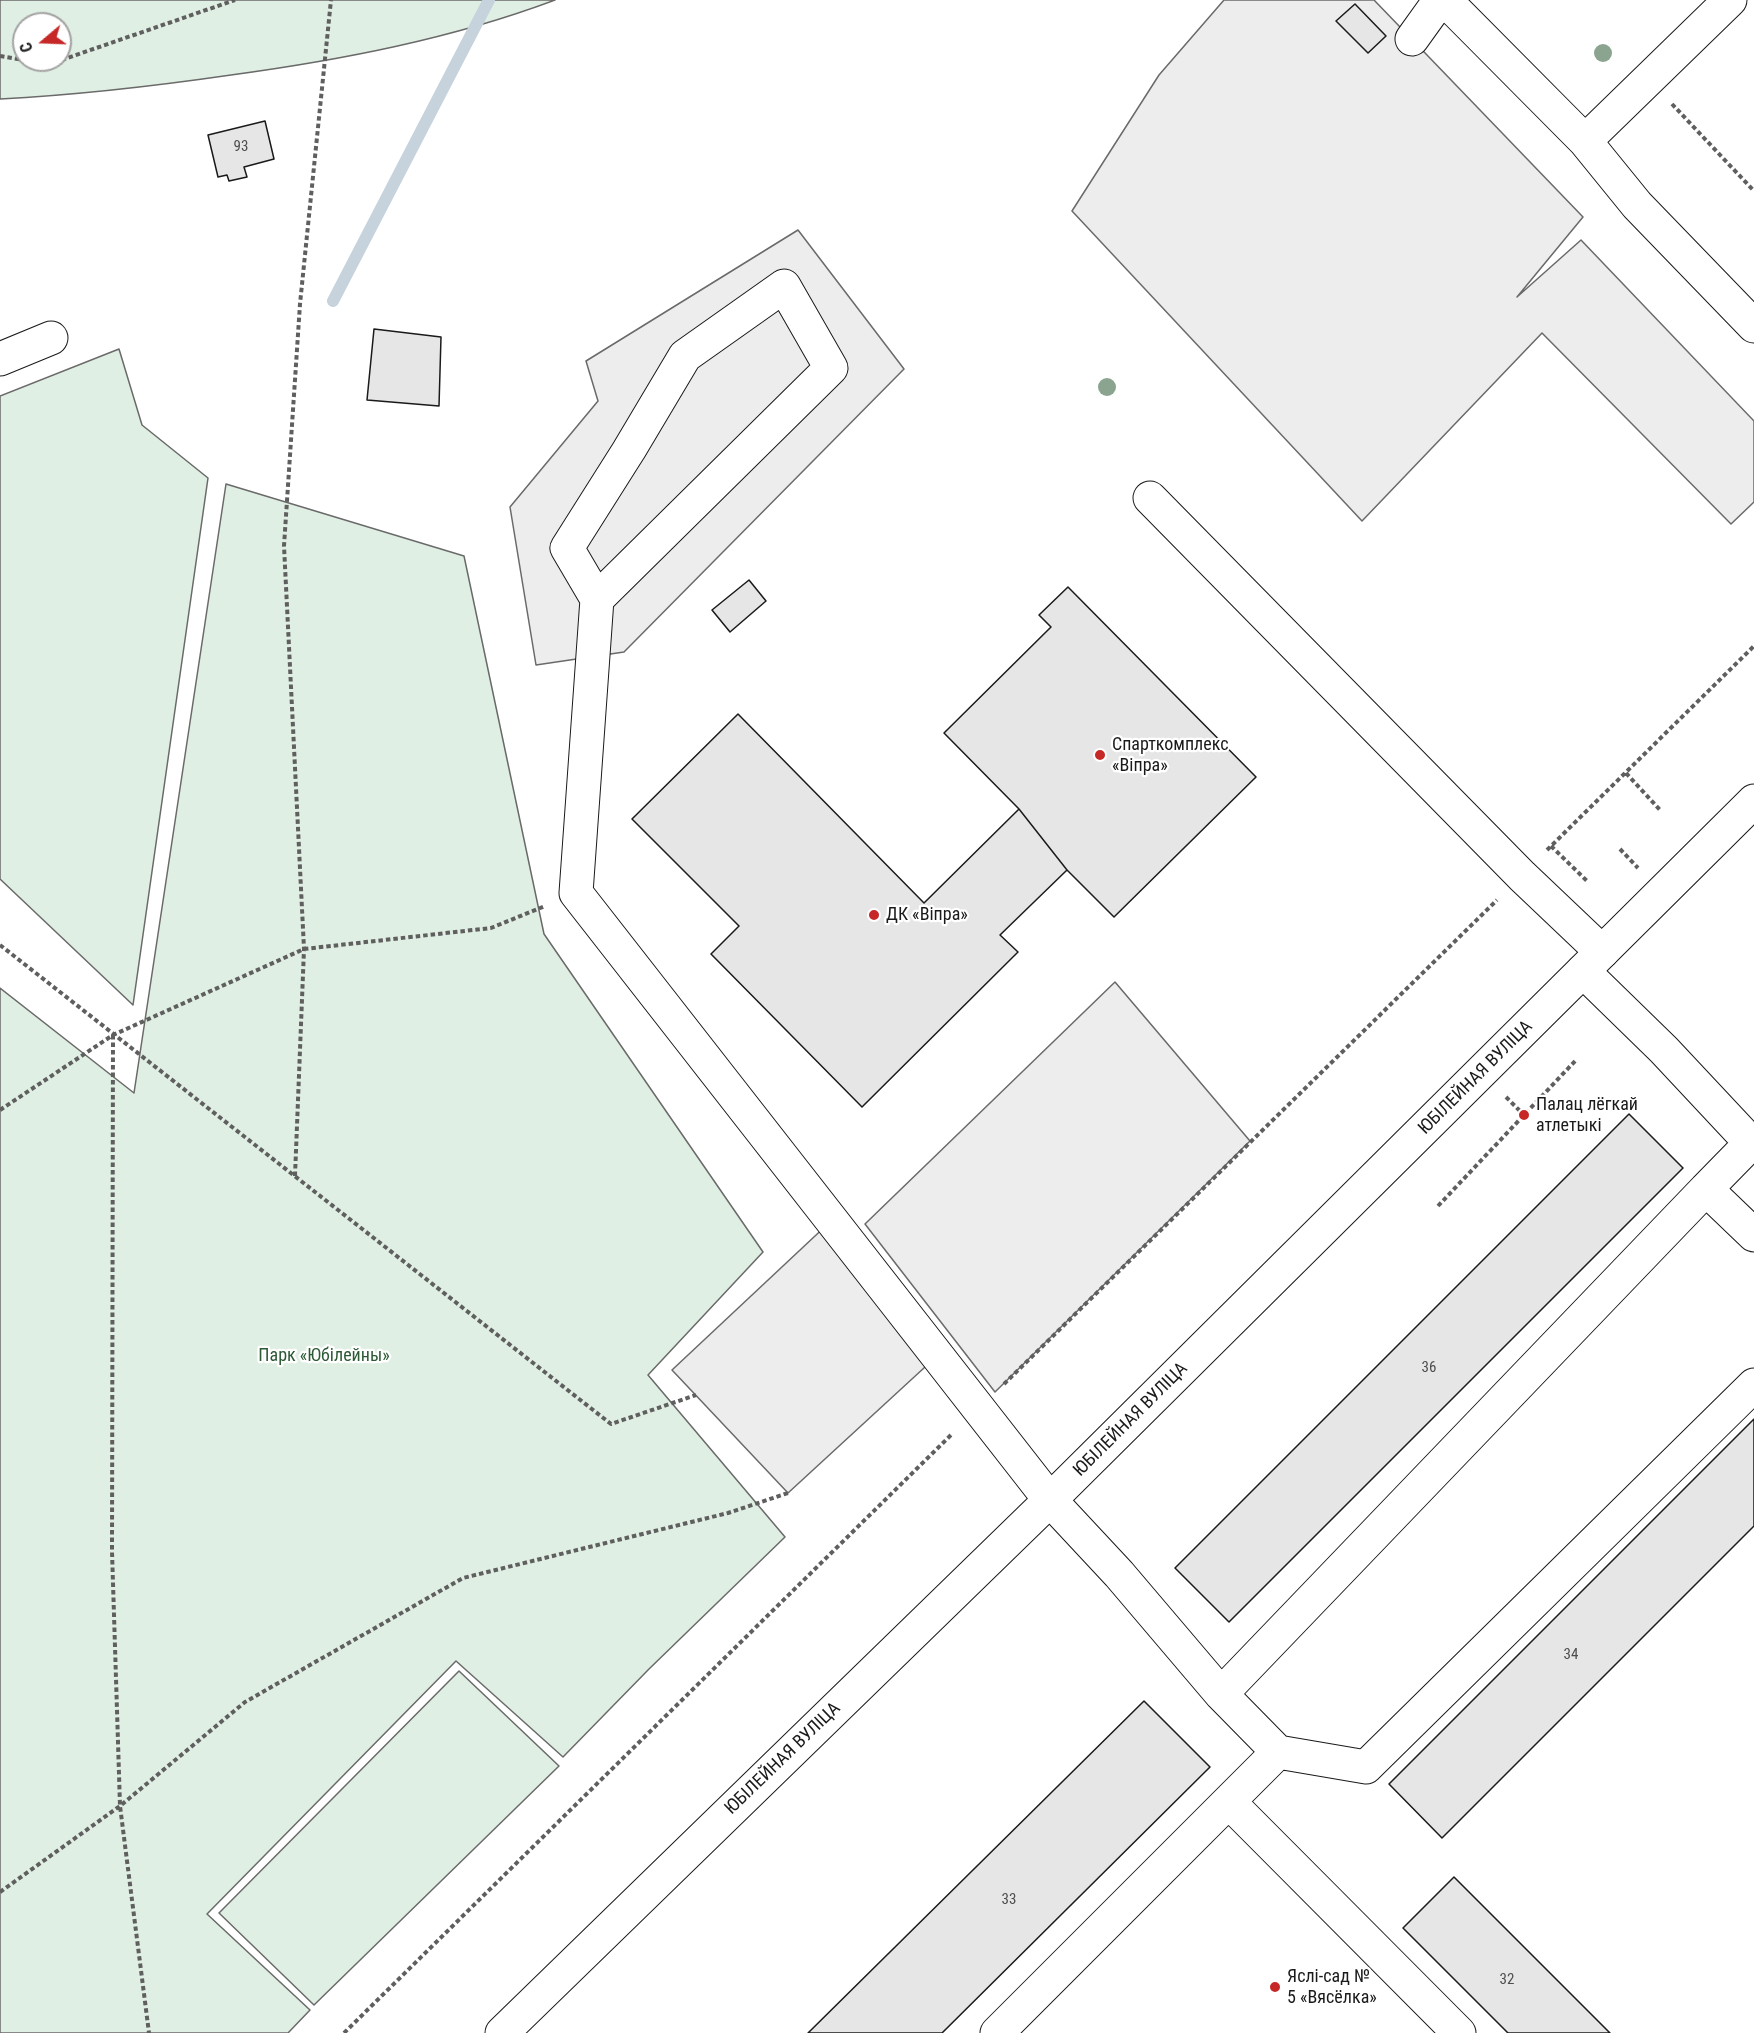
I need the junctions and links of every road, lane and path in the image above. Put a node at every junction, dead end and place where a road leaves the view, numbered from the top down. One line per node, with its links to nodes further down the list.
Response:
1 (235, 0): 7 (path)
2 (331, 0): 25 (path)
3 (1440, 0): 6 (main road)
4 (1445, 0): 9 (main road)
5 (1730, 0): 8 (main road)
6 (1412, 39)
7 (72, 56)
8 (1648, 79): 9 (main road); 10 (path)
9 (1585, 141): 11 (main road)
10 (1754, 191)
11 (1754, 326)
12 (51, 338): 13 (main road)
13 (0, 359)
14 (1150, 498): 21 (main road)
15 (597, 599): 15 (main road); 23 (main road)
16 (1754, 646): 17 (path)
17 (1626, 773): 19 (path); 20 (path)
18 (1754, 801): 26 (main road, ЮБІЛЕЙНАЯ ВУЛІЦА)
19 (1660, 810)
20 (1551, 846): 21 (path); 22 (path)
21 (1521, 876): 26 (main road); 36 (path)
22 (1587, 881)
23 (576, 893): 25 (path); 36 (main road)
24 (0, 945): 27 (path)
25 (304, 949): 27 (path); 30 (path)
26 (1592, 962): 31 (main road); 38 (main road, ЮБІЛЕЙНАЯ ВУЛІЦА)
27 (113, 1035): 29 (path); 30 (path); 42 (path)
28 (1577, 1059): 32 (path)
29 (0, 1110)
30 (295, 1176): 35 (path)
31 (1706, 1189): 33 (main road); 39 (main road)
32 (1437, 1206)
33 (1754, 1235)
34 (1754, 1385): 40 (main road)
35 (696, 1395)
36 (978, 1409): 38 (main road); 45 (path)
37 (788, 1493): 42 (path)
38 (1050, 1500): 39 (main road); 46 (main road, ЮБІЛЕЙНАЯ ВУЛІЦА)
39 (1221, 1694): 40 (main road)
40 (1278, 1752): 41 (main road)
41 (1229, 1802): 47 (main road); 48 (main road)
42 (120, 1806): 43 (path); 44 (path)
43 (0, 1892)
44 (149, 2033)
45 (344, 2033)
46 (502, 2033)
47 (998, 2033)
48 (1460, 2033)

